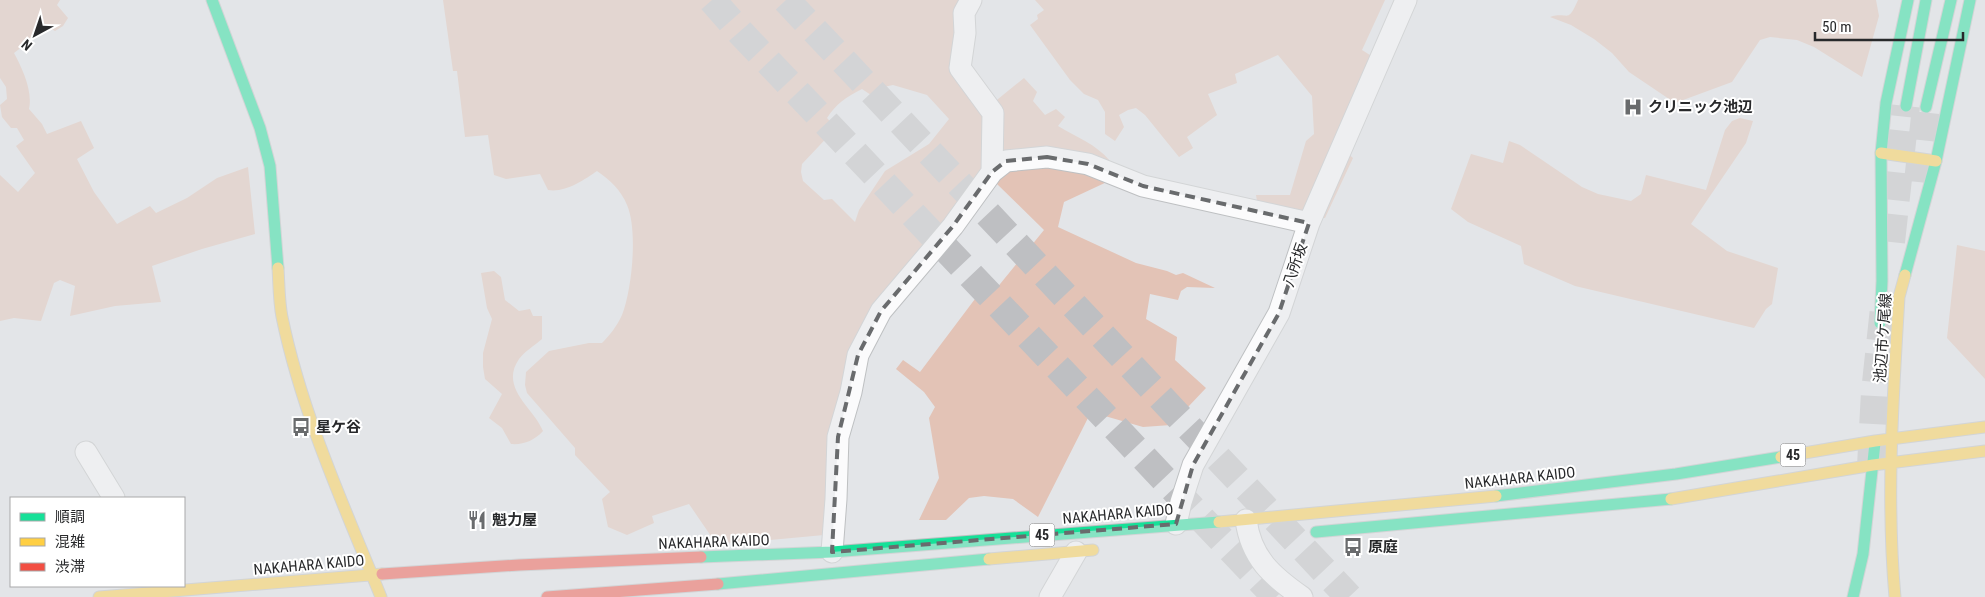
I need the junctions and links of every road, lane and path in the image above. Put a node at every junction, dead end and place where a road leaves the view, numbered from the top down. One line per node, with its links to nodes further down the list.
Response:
1 (212, 0): 30 (main road)
2 (971, 0): 12 (street)
3 (1406, 0): 13 (street, 八所坂)
4 (1908, 0): 10 (main road, 池辺市ケ尾線)
5 (1926, 0): 8 (main road)
6 (1951, 0): 9 (main road)
7 (1970, 0): 11 (main road, 池辺市ケ尾線)
8 (1906, 106)
9 (1926, 106)
10 (1881, 153): 11 (main road); 14 (main road, 池辺市ケ尾線)
11 (1936, 161): 17 (main road, 池辺市ケ尾線)
12 (992, 172): 13 (street); 28 (street)
13 (1309, 223): 24 (street, 八所坂)
14 (1880, 337)
15 (1876, 426): 18 (main road)
16 (1985, 427): 17 (main road, NAKAHARA KAIDO / 45)
17 (1891, 439): 18 (main road, NAKAHARA KAIDO / 45); 21 (main road, 池辺市ケ尾線)
18 (1875, 441): 22 (main road); 25 (main road, NAKAHARA KAIDO / 45)
19 (1985, 451): 21 (main road, 45)
20 (86, 452): 23 (street)
21 (1891, 463): 22 (main road, 45); 38 (main road, 池辺市ケ尾線)
22 (1873, 465): 26 (main road, 45); 37 (main road)
23 (113, 497)
24 (1176, 524): 25 (main road, NAKAHARA KAIDO / 45); 28 (main road, NAKAHARA KAIDO / 45)
25 (1248, 533): 36 (street)
26 (1307, 533)
27 (1104, 549): 29 (main road, 45)
28 (832, 552): 30 (main road, NAKAHARA KAIDO / 45)
29 (1076, 552): 34 (main road, 45); 35 (street)
30 (371, 575): 31 (main road, NAKAHARA KAIDO / 45); 33 (main road)
31 (142, 590): 32 (main road, NAKAHARA KAIDO / 45)
32 (99, 597)
33 (380, 597)
34 (547, 597)
35 (1050, 597)
36 (1302, 597)
37 (1852, 597)
38 (1895, 597)

